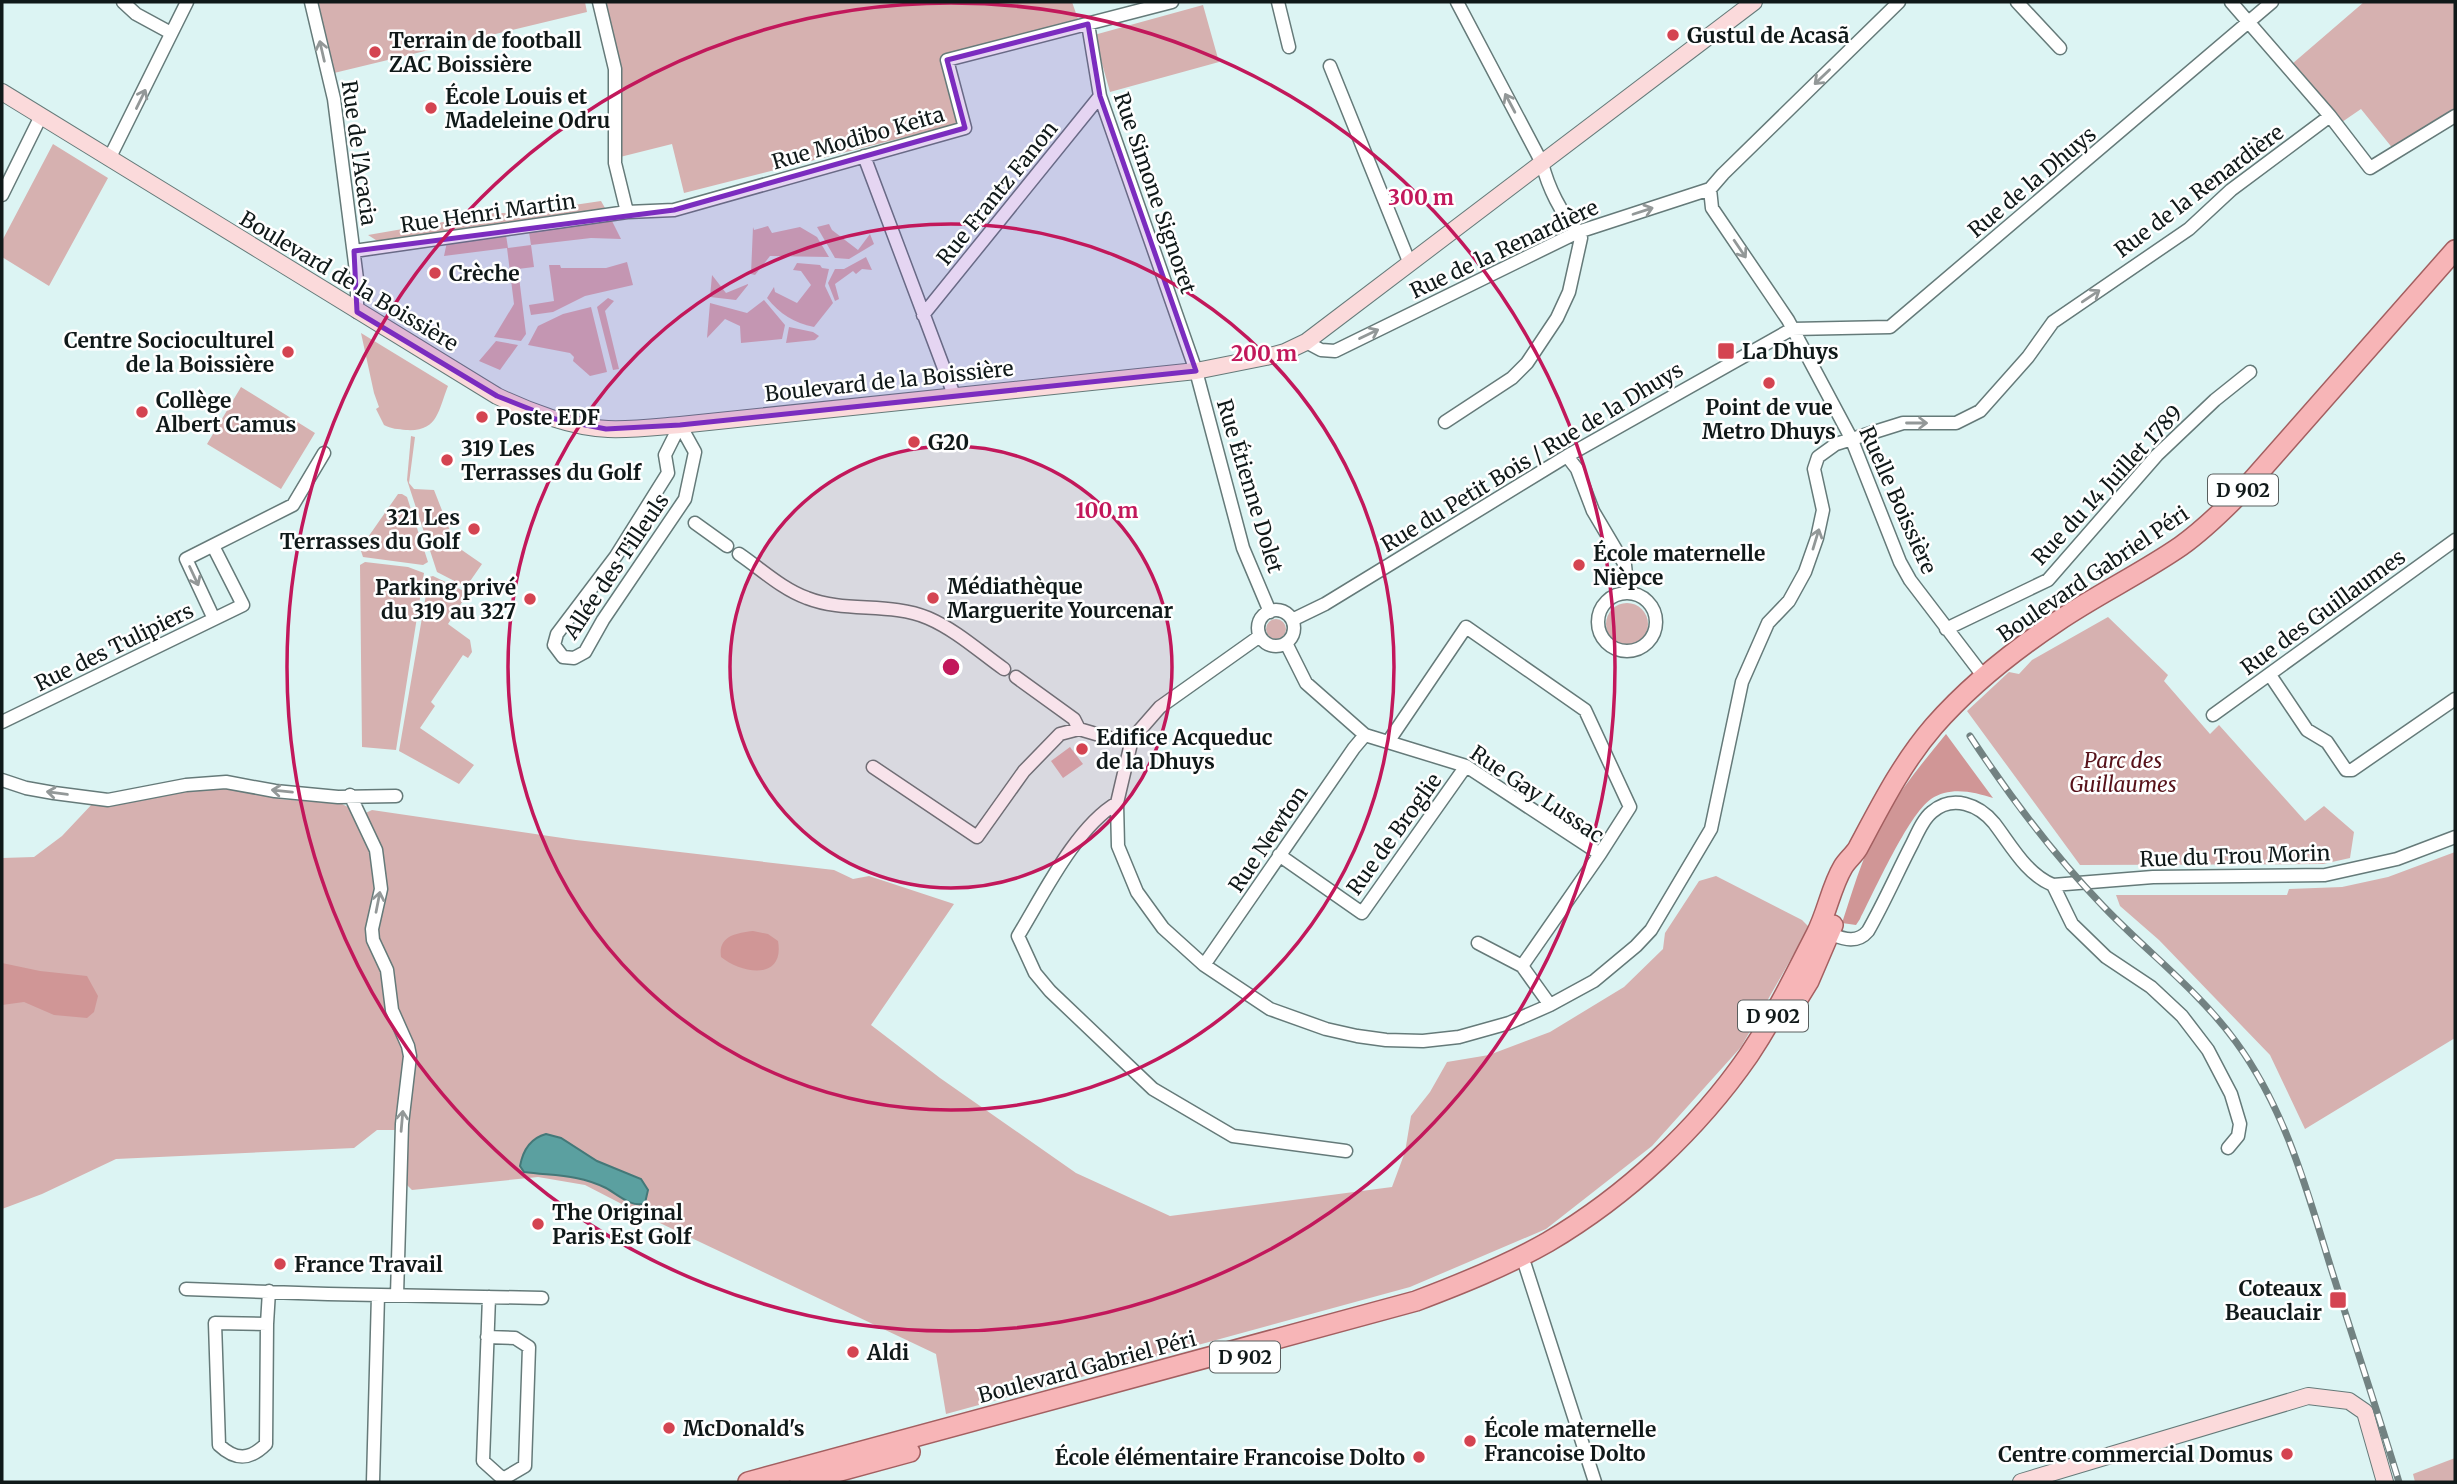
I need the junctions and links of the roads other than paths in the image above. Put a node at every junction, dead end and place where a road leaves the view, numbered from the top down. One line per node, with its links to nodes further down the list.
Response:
1 (123, 2): 17 (street)
2 (187, 2): 17 (street)
3 (311, 2): 34 (street, Rue de l'Acacia, one-way to 3)
4 (599, 2): 31 (street)
5 (1172, 2): 16 (street)
6 (1278, 2): 18 (street)
7 (1457, 2): 28 (street, one-way to 7)
8 (1754, 2): 28 (main road, Boulevard de la Boissière)
9 (1879, 2): 14 (street)
10 (1899, 2): 14 (street, Rue de la Renardière)
11 (2017, 2): 19 (street)
12 (2231, 2): 15 (street)
13 (2272, 2): 15 (street, Rue de la Dhuys)
14 (1888, 12): 29 (street, Rue de la Renardière, one-way to 29)
15 (2249, 23): 24 (street); 38 (street, Rue de la Dhuys)
16 (1088, 24): 22 (street, Rue Simone Signoret); 26 (street, Rue Modibo Keita)
17 (171, 33): 27 (street, one-way to 17)
18 (1289, 47)
19 (2060, 48)
20 (1329, 66): 35 (street)
21 (2, 92): 23 (main road, Boulevard de la Boissière)
22 (1100, 96): 37 (street, Rue Frantz Fanon); 40 (street, Rue Simone Signoret)
23 (41, 116): 27 (main road, Boulevard de la Boissière); 30 (street)
24 (2330, 116): 25 (street); 45 (street, Rue de la Renardière, one-way to 24)
25 (2455, 116)
26 (863, 156): 31 (street, Rue Modibo Keita); 37 (street)
27 (109, 159): 36 (main road, Boulevard de la Boissière)
28 (1542, 163): 32 (street); 35 (main road, Boulevard de la Boissière)
29 (1710, 189): 32 (street, Rue de la Renardière, one-way to 29); 38 (street, Ruelle Boissière, one-way to 38)
30 (2, 195)
31 (627, 212): 34 (street, Rue Henri Martin)
32 (1578, 232): 39 (street, Rue de la Renardière, one-way to 32); 43 (street)
33 (2455, 250): 63 (main road, Boulevard Gabriel Péri / D 902)
34 (354, 251): 36 (street, Rue de l'Acacia)
35 (1410, 264): 39 (main road, Boulevard de la Boissière)
36 (357, 312): 44 (main road, Boulevard de la Boissière)
37 (923, 315): 42 (street)
38 (1792, 329): 45 (street, Ruelle Boissière); 47 (street, Rue du Petit Bois / Rue de la Dhuys)
39 (1306, 342): 40 (main road, Boulevard de la Boissière)
40 (1196, 371): 42 (main road, Boulevard de la Boissière); 54 (street, Rue Étienne Dolet)
41 (2250, 372): 57 (street, Rue du 14 Juillet 1789)
42 (954, 395): 44 (main road, Boulevard de la Boissière)
43 (1445, 422)
44 (680, 425): 44 (street, Allée des Tilleuls)
45 (1851, 438): 57 (street, Ruelle Boissière); 86 (street, Rue de la Renardière, one-way to 45)
46 (324, 453): 50 (street)
47 (1567, 456): 53 (street); 56 (street, Rue du Petit Bois / Rue de la Dhuys)
48 (695, 523): 51 (street)
49 (2455, 540): 61 (street, Rue des Guillaumes)
50 (213, 545): 55 (street, one-way to 55); 55 (street, Rue des Tulipiers)
51 (727, 546)
52 (740, 554): 60 (street)
53 (1628, 593): 53 (street)
54 (1270, 612): 56 (street); 58 (street)
55 (214, 620): 66 (street, Rue des Tulipiers)
56 (1292, 620): 59 (street)
57 (1946, 629): 63 (street, Ruelle Boissière)
58 (1261, 636): 59 (street); 69 (street)
59 (1286, 643): 68 (street, Rue Gay Lussac)
60 (1004, 669)
61 (2270, 675): 64 (street); 65 (street, Rue des Guillaumes)
62 (1016, 677): 67 (street)
63 (1984, 677): 78 (main road, Boulevard Gabriel Péri / D 902)
64 (2455, 699)
65 (2213, 715)
66 (2, 723)
67 (1079, 729): 69 (street); 72 (street)
68 (1365, 735): 70 (street, Rue Gay Lussac); 80 (street, Rue Newton)
69 (1132, 739): 76 (street)
70 (1388, 742): 71 (street, Rue Gay Lussac); 79 (street)
71 (1466, 766): 79 (street, Rue Gay Lussac); 80 (street, Rue de Broglie)
72 (873, 767)
73 (2, 780): 74 (street, one-way to 73)
74 (350, 795): 75 (street); 93 (street, one-way to 74)
75 (396, 796)
76 (1117, 803): 84 (street); 88 (street)
77 (2455, 837): 81 (street, Rue du Trou Morin)
78 (1856, 851): 82 (main road, Boulevard Gabriel Péri / D 902); 99 (main road, Boulevard Gabriel Péri / D 902)
79 (1600, 854): 85 (street, Rue Gay Lussac)
80 (1279, 855): 84 (street, Rue Newton)
81 (2053, 885): 82 (street); 87 (street)
82 (1830, 934): 89 (main road, Boulevard Gabriel Péri / D 902)
83 (1478, 943): 85 (street)
84 (1204, 965): 86 (street)
85 (1522, 966): 86 (street)
86 (1550, 1005)
87 (2228, 1148)
88 (1346, 1151)
89 (1525, 1265): 100 (main road, Boulevard Gabriel Péri / D 902); 101 (street)
90 (186, 1289): 91 (street)
91 (269, 1291): 92 (street); 96 (street)
92 (378, 1295): 93 (street); 98 (street)
93 (397, 1295): 94 (street)
94 (489, 1297): 95 (street); 97 (street)
95 (542, 1298)
96 (267, 1324): 96 (street)
97 (487, 1337): 97 (street)
98 (373, 1482)
99 (748, 1482)
100 (800, 1482)
101 (1595, 1482)
102 (2021, 1482): 103 (main road)
103 (2385, 1482)

